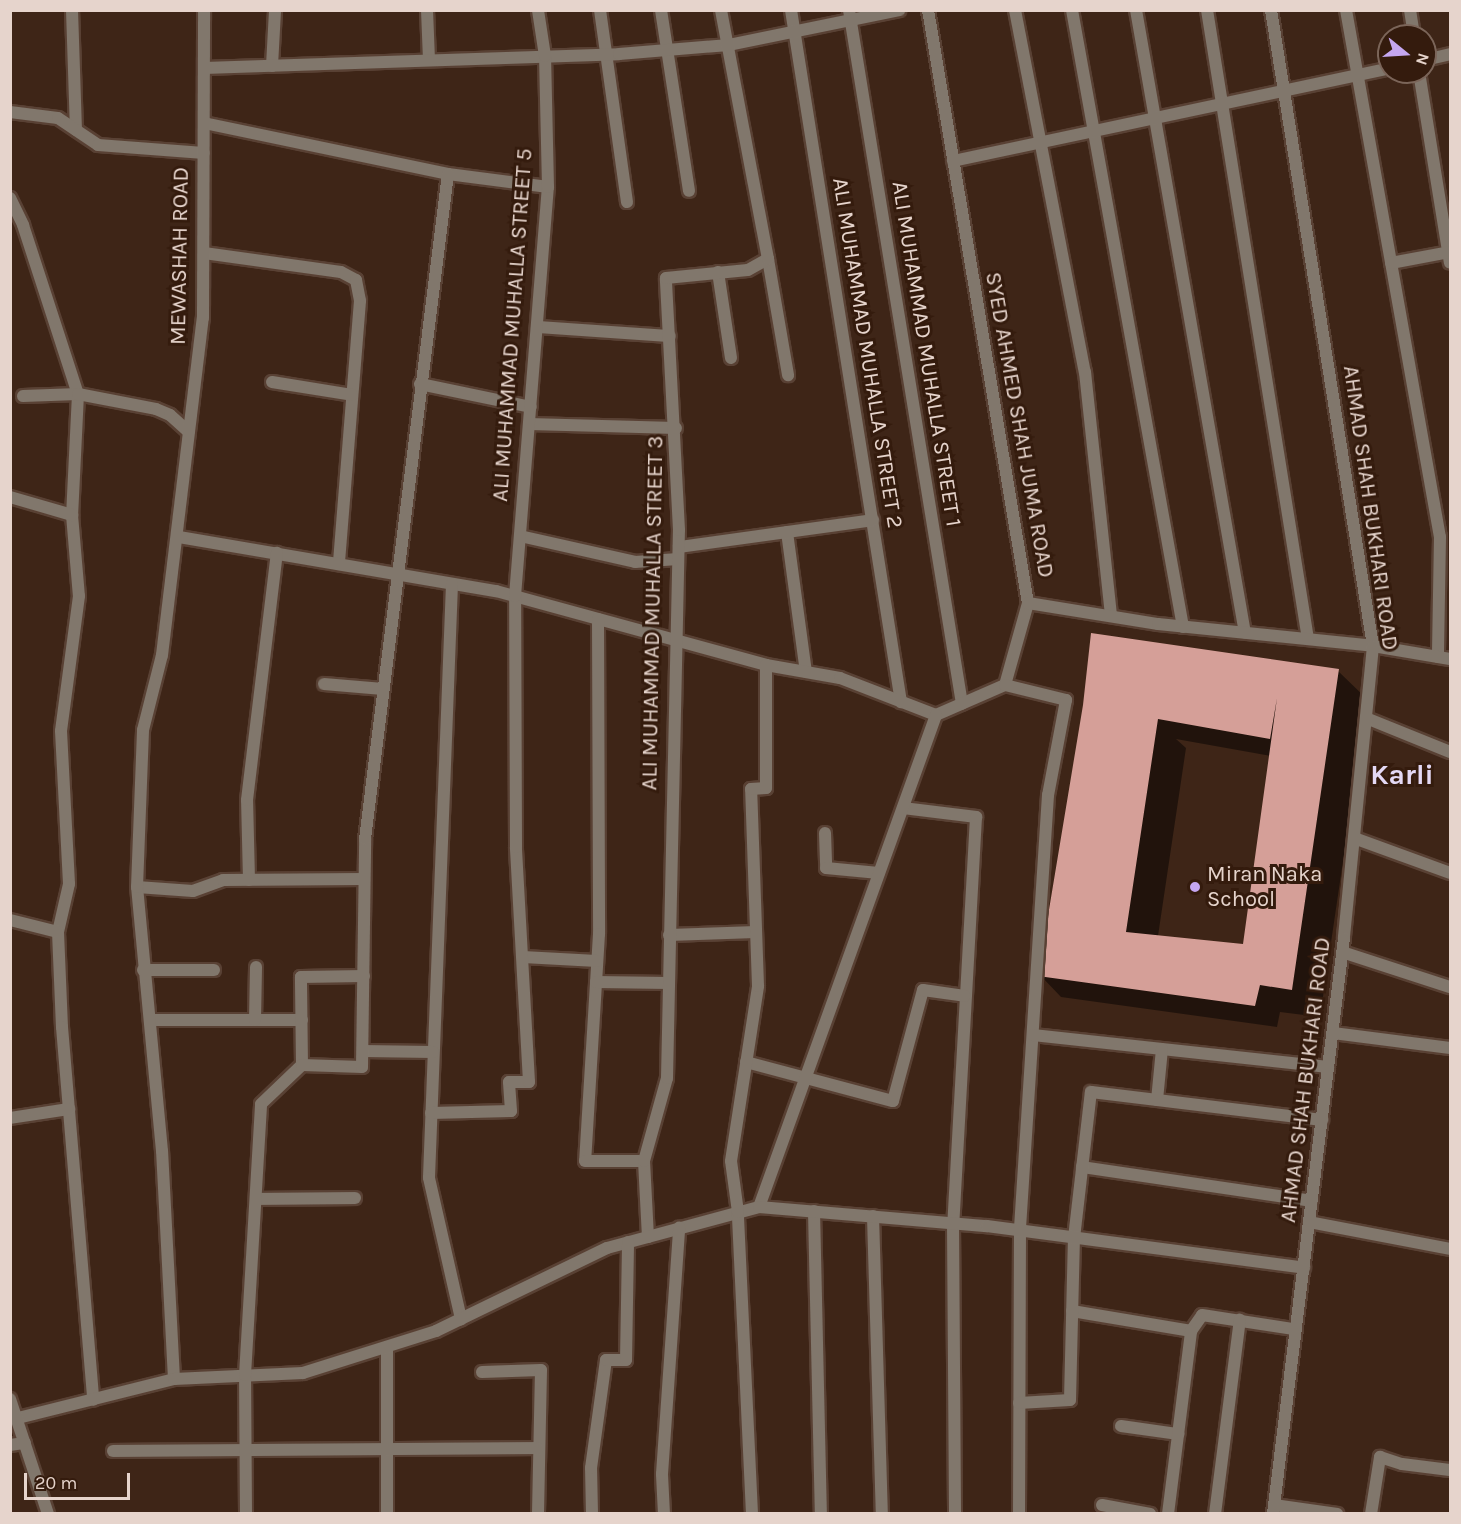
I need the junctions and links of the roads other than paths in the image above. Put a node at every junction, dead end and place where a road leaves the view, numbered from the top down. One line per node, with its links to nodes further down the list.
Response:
1 (72, 10): 36 (street)
2 (204, 10): 26 (street, MEWASHAH ROAD)
3 (275, 10): 25 (street)
4 (427, 10): 24 (street)
5 (538, 10): 23 (street, ALI MUHAMMAD MUHALLA STREET 5)
6 (600, 10): 22 (street)
7 (661, 10): 21 (street)
8 (721, 10): 20 (street)
9 (791, 10): 19 (street, ALI MUHAMMAD MUHALLA STREET 2)
10 (899, 10): 18 (street)
11 (928, 10): 39 (street, SYED AHMED SHAH JUMA ROAD)
12 (1015, 10): 37 (street)
13 (1072, 10): 35 (street)
14 (1136, 10): 33 (street)
15 (1207, 10): 31 (street)
16 (1271, 10): 30 (street, AHMAD SHAH BUKHARI ROAD)
17 (1346, 10): 28 (street)
18 (850, 15): 19 (street); 90 (street, ALI MUHAMMAD MUHALLA STREET 1)
19 (795, 32): 20 (street); 65 (street, ALI MUHAMMAD MUHALLA STREET 2)
20 (729, 45): 21 (street); 47 (street)
21 (669, 50): 22 (street); 42 (street)
22 (606, 54): 23 (street); 44 (street)
23 (545, 56): 24 (street); 41 (street, ALI MUHAMMAD MUHALLA STREET 5)
24 (429, 60): 25 (street)
25 (272, 66): 26 (street)
26 (204, 68): 34 (street, MEWASHAH ROAD)
27 (1377, 71): 28 (street)
28 (1357, 75): 30 (street); 48 (street)
29 (1421, 84): 46 (street)
30 (1284, 90): 31 (street); 82 (street, AHMAD SHAH BUKHARI ROAD)
31 (1223, 103): 33 (street); 80 (street)
32 (10, 112): 36 (street)
33 (1155, 117): 35 (street); 79 (street)
34 (204, 123): 38 (street, MEWASHAH ROAD); 40 (street)
35 (1094, 129): 37 (street); 78 (street)
36 (76, 130): 38 (street)
37 (1042, 142): 39 (street); 76 (street)
38 (204, 153): 45 (street, MEWASHAH ROAD)
39 (953, 161): 75 (street, SYED AHMED SHAH JUMA ROAD)
40 (448, 174): 41 (street); 55 (street)
41 (548, 187): 50 (street, ALI MUHAMMAD MUHALLA STREET 5)
42 (689, 191)
43 (10, 198): 56 (street)
44 (627, 202)
45 (204, 253): 57 (street); 62 (street, MEWASHAH ROAD)
46 (1450, 257): 48 (street)
47 (768, 259): 49 (street, ALI MUHAMMAD MUHALLA STREET 3); 53 (street)
48 (1391, 263): 83 (street)
49 (718, 272): 51 (street, ALI MUHAMMAD MUHALLA STREET 3); 52 (street)
50 (537, 327): 51 (street); 59 (street, ALI MUHAMMAD MUHALLA STREET 5)
51 (670, 336): 61 (street, ALI MUHAMMAD MUHALLA STREET 3)
52 (731, 358)
53 (788, 375)
54 (272, 382): 57 (street)
55 (420, 384): 59 (street); 72 (street)
56 (78, 394): 58 (street); 62 (street); 64 (street)
57 (352, 395): 71 (street)
58 (23, 396)
59 (531, 407): 60 (street, ALI MUHAMMAD MUHALLA STREET 5)
60 (529, 424): 61 (street); 67 (street, ALI MUHAMMAD MUHALLA STREET 5)
61 (676, 428): 70 (street, ALI MUHAMMAD MUHALLA STREET 3)
62 (189, 432): 68 (street, MEWASHAH ROAD)
63 (10, 497): 64 (street)
64 (72, 514): 103 (street)
65 (873, 520): 66 (street); 89 (street, ALI MUHAMMAD MUHALLA STREET 2)
66 (787, 532): 70 (street); 85 (street)
67 (520, 536): 70 (street); 74 (street, ALI MUHAMMAD MUHALLA STREET 5)
68 (179, 537): 69 (street); 101 (street, MEWASHAH ROAD)
69 (277, 553): 71 (street); 100 (street)
70 (678, 553): 81 (street, ALI MUHAMMAD MUHALLA STREET 3)
71 (339, 564): 72 (street)
72 (397, 574): 73 (street); 88 (street)
73 (452, 584): 74 (street); 125 (street)
74 (515, 596): 77 (street); 107 (street, ALI MUHAMMAD MUHALLA STREET 5)
75 (1028, 603): 76 (street, SYED AHMED SHAH JUMA ROAD); 87 (street)
76 (1112, 616): 78 (street, SYED AHMED SHAH JUMA ROAD)
77 (598, 619): 81 (street); 108 (street)
78 (1183, 627): 79 (street, SYED AHMED SHAH JUMA ROAD)
79 (1245, 633): 80 (street, SYED AHMED SHAH JUMA ROAD)
80 (1308, 639): 82 (street, SYED AHMED SHAH JUMA ROAD)
81 (675, 640): 84 (street); 105 (street, ALI MUHAMMAD MUHALLA STREET 3)
82 (1373, 646): 83 (street, SYED AHMED SHAH JUMA ROAD); 92 (street, AHMAD SHAH BUKHARI ROAD)
83 (1444, 658)
84 (766, 665): 85 (street); 104 (street)
85 (806, 672): 89 (street)
86 (324, 684): 88 (street)
87 (1005, 685): 90 (street); 121 (street)
88 (383, 688): 99 (street)
89 (901, 702): 91 (street)
90 (962, 704): 91 (street)
91 (936, 715): 94 (street)
92 (1366, 718): 93 (street); 96 (street, AHMAD SHAH BUKHARI ROAD)
93 (1450, 752)
94 (903, 808): 97 (street); 116 (street)
95 (825, 833): 97 (street)
96 (1354, 837): 98 (street); 106 (street, AHMAD SHAH BUKHARI ROAD)
97 (879, 873): 129 (street)
98 (1450, 873)
99 (364, 879): 100 (street); 112 (street)
100 (249, 880): 101 (street)
101 (137, 887): 110 (street, MEWASHAH ROAD)
102 (10, 920): 103 (street)
103 (58, 932): 131 (street)
104 (756, 932): 105 (street); 126 (street)
105 (669, 935): 114 (street, ALI MUHAMMAD MUHALLA STREET 3)
106 (1342, 952): 115 (street); 120 (street, AHMAD SHAH BUKHARI ROAD)
107 (523, 957): 108 (street); 132 (street, ALI MUHAMMAD MUHALLA STREET 5)
108 (597, 961): 113 (street)
109 (256, 967): 118 (street)
110 (143, 970): 111 (street); 117 (street, MEWASHAH ROAD)
111 (214, 970)
112 (364, 976): 119 (street); 124 (street)
113 (596, 982): 114 (street); 135 (street)
114 (669, 983): 135 (street, ALI MUHAMMAD MUHALLA STREET 3)
115 (1450, 987)
116 (965, 996): 129 (street); 145 (street)
117 (150, 1020): 118 (street); 161 (street, MEWASHAH ROAD)
118 (255, 1020): 119 (street)
119 (302, 1020): 127 (street)
120 (1333, 1033): 122 (street); 128 (street, AHMAD SHAH BUKHARI ROAD)
121 (1033, 1035): 123 (street); 147 (street)
122 (1450, 1048)
123 (1162, 1049): 128 (street); 130 (street)
124 (363, 1051): 125 (street); 127 (street)
125 (433, 1052): 132 (street)
126 (746, 1062): 129 (street); 142 (street)
127 (303, 1065): 138 (street)
128 (1328, 1067): 134 (street, AHMAD SHAH BUKHARI ROAD)
129 (805, 1078): 140 (street)
130 (1157, 1100): 134 (street); 136 (street)
131 (69, 1109): 133 (street); 163 (street)
132 (431, 1113): 154 (street)
133 (10, 1118)
134 (1322, 1120): 139 (street, AHMAD SHAH BUKHARI ROAD)
135 (644, 1161): 148 (street, ALI MUHAMMAD MUHALLA STREET 3)
136 (1082, 1167): 139 (street); 149 (street)
137 (356, 1198): 138 (street)
138 (256, 1199): 160 (street)
139 (1312, 1201): 144 (street, AHMAD SHAH BUKHARI ROAD)
140 (759, 1207): 141 (street); 142 (street)
141 (814, 1211): 143 (street); 184 (street)
142 (738, 1212): 146 (street); 183 (street)
143 (873, 1216): 145 (street); 185 (street)
144 (1310, 1222): 151 (street); 152 (street, AHMAD SHAH BUKHARI ROAD)
145 (953, 1223): 147 (street); 186 (street)
146 (679, 1228): 148 (street); 182 (street)
147 (1020, 1231): 149 (street); 164 (street)
148 (648, 1237): 150 (street)
149 (1074, 1238): 152 (street); 153 (street)
150 (628, 1242): 154 (street); 181 (street)
151 (1450, 1250)
152 (1304, 1268): 156 (street, AHMAD SHAH BUKHARI ROAD)
153 (1072, 1311): 157 (street); 164 (street)
154 (461, 1319): 158 (street)
155 (1240, 1320): 156 (street); 157 (street); 190 (street)
156 (1294, 1329): 176 (street, AHMAD SHAH BUKHARI ROAD)
157 (1191, 1330): 167 (street)
158 (387, 1347): 160 (street); 170 (street)
159 (482, 1372): 171 (street)
160 (245, 1375): 161 (street); 172 (street)
161 (174, 1379): 163 (street)
162 (10, 1399): 165 (street)
163 (93, 1400): 165 (street)
164 (1019, 1403): 187 (street)
165 (18, 1418): 168 (street)
166 (1121, 1426): 167 (street)
167 (1178, 1434): 189 (street)
168 (25, 1443): 169 (street); 177 (street)
169 (10, 1445)
170 (387, 1448): 171 (street); 172 (street); 179 (street)
171 (537, 1448): 180 (street)
172 (245, 1450): 173 (street); 178 (street)
173 (113, 1451)
174 (1450, 1470): 192 (street)
175 (1102, 1505): 188 (street)
176 (1273, 1509): 191 (street)
177 (48, 1514)
178 (246, 1514)
179 (387, 1514)
180 (538, 1514)
181 (592, 1514)
182 (664, 1514)
183 (752, 1514)
184 (821, 1514)
185 (882, 1514)
186 (955, 1514)
187 (1018, 1514)
188 (1150, 1514)
189 (1168, 1514)
190 (1215, 1514)
191 (1337, 1514)
192 (1371, 1514)

